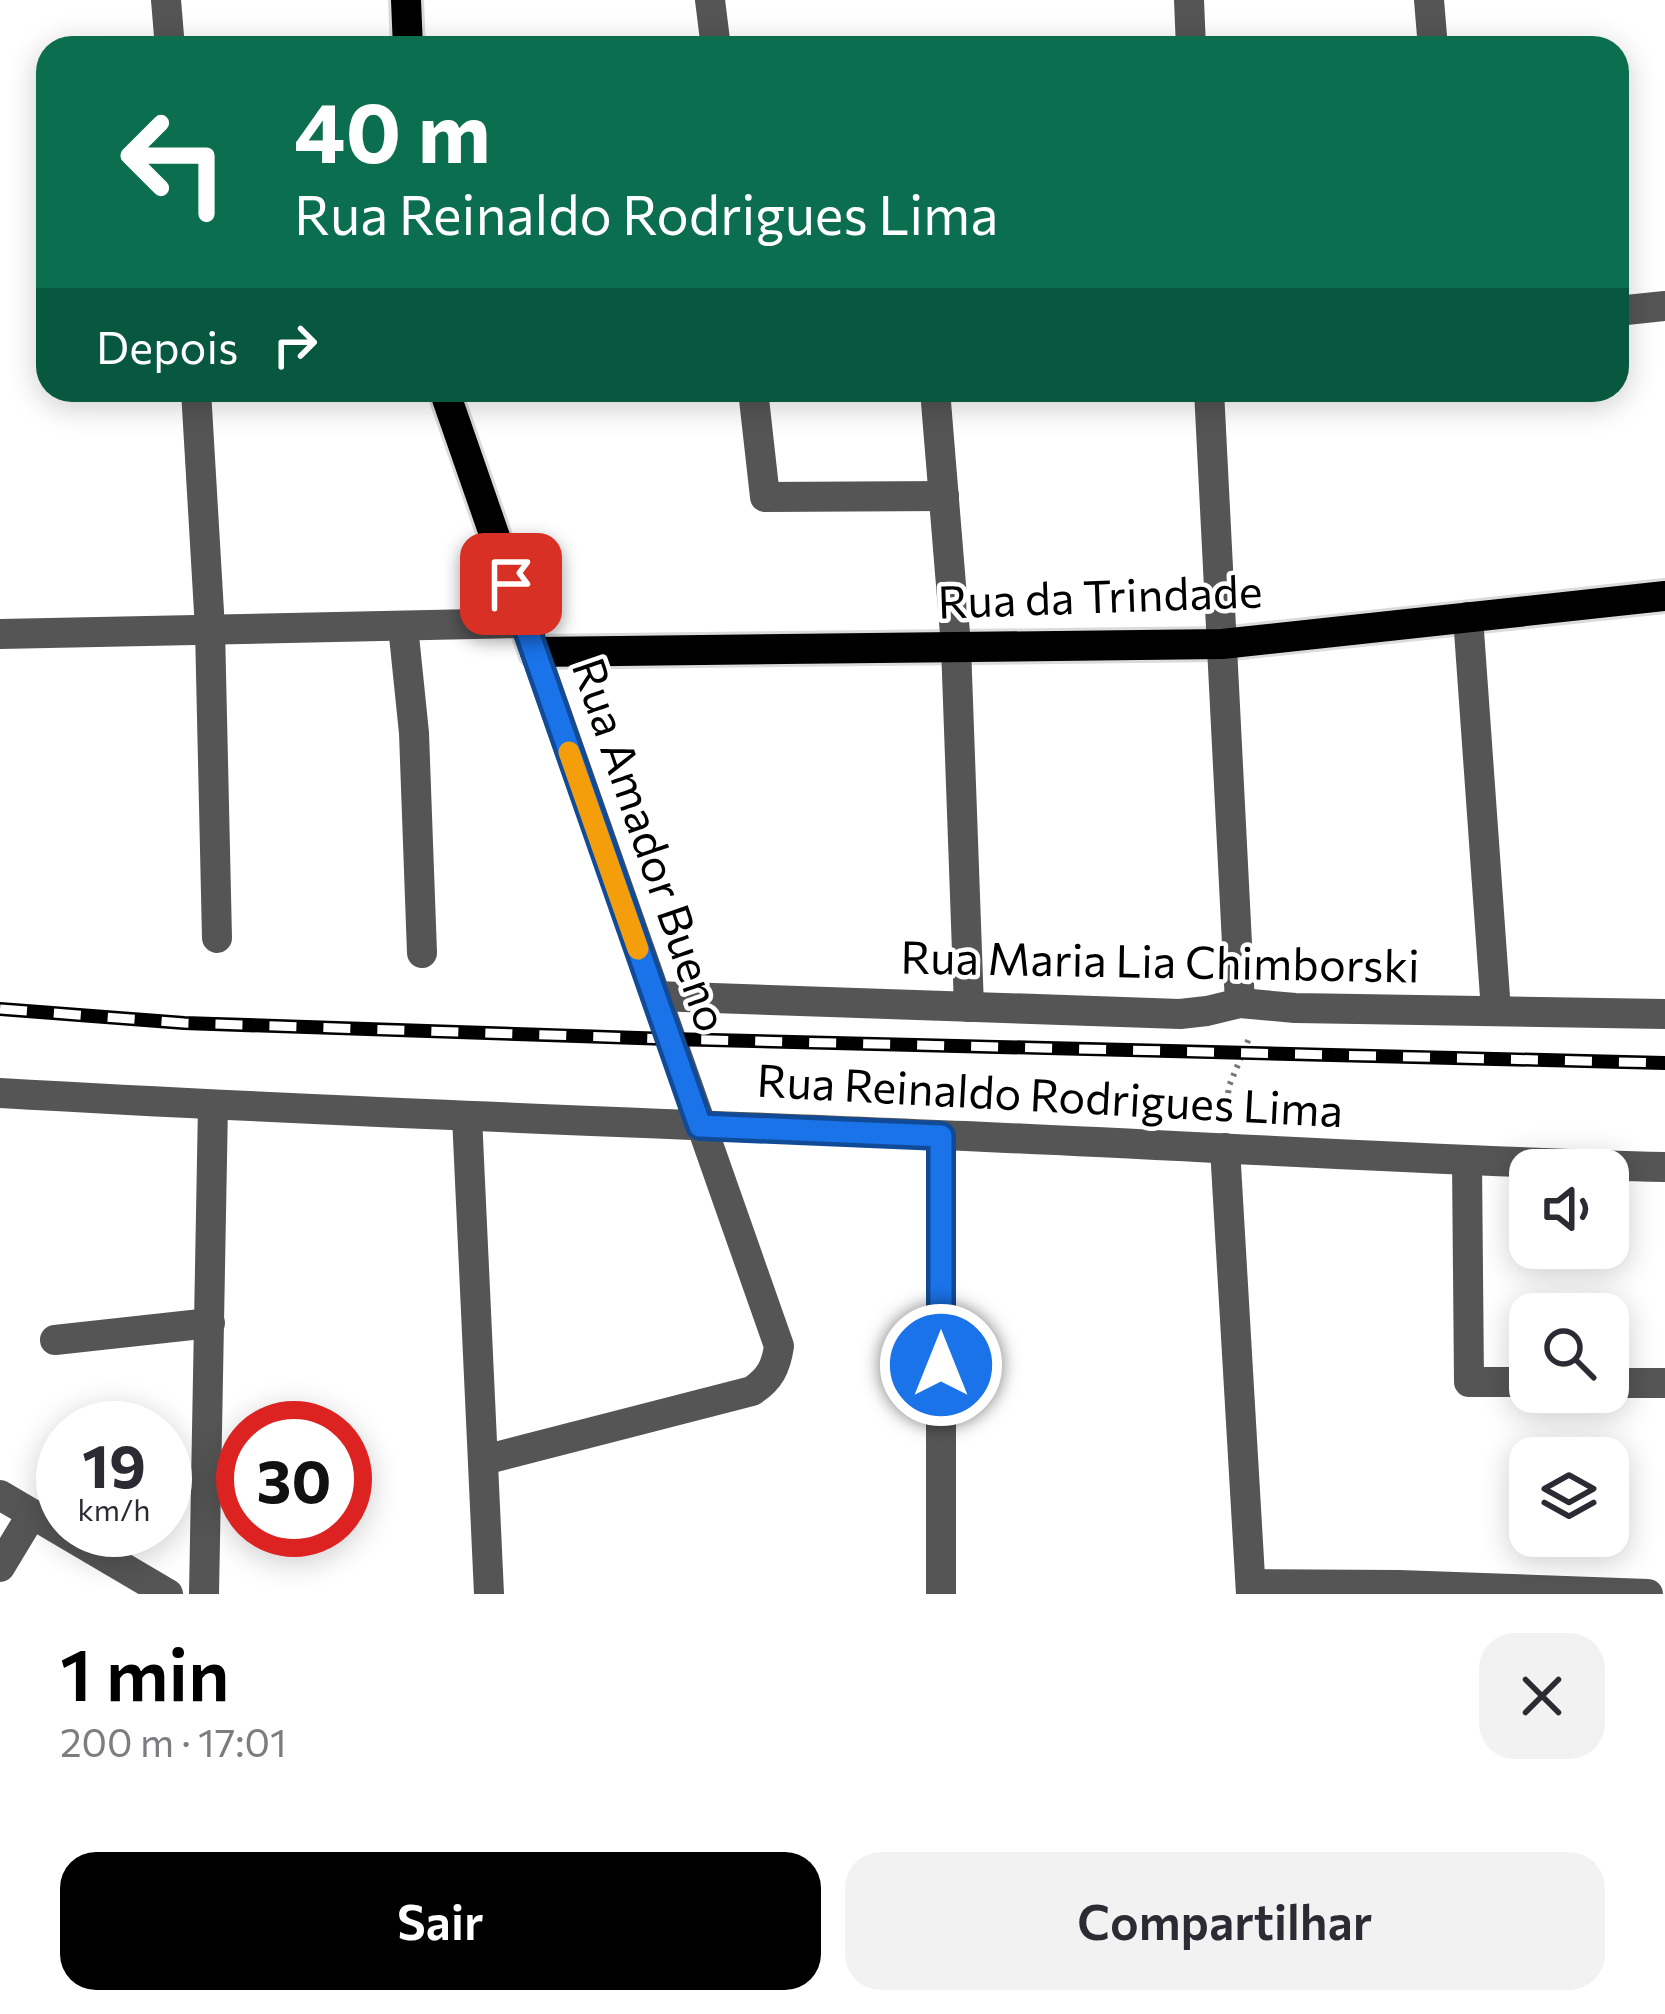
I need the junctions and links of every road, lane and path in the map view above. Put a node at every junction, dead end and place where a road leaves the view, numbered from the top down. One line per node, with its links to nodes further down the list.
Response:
1 (166, 0): 6 (street)
2 (406, 0): 7 (main road)
3 (710, 0): 8 (street)
4 (1189, 0): 9 (street)
5 (1430, 0): 10 (street)
6 (169, 36)
7 (408, 36)
8 (714, 36)
9 (1190, 36)
10 (1432, 36)
11 (1665, 306): 12 (street)
12 (1629, 310)
13 (197, 402): 22 (street)
14 (448, 402): 24 (main road, Rua Amador Bueno)
15 (754, 402): 18 (street)
16 (936, 402): 18 (street)
17 (1210, 402): 25 (street)
18 (944, 496): 26 (street)
19 (1665, 596): 20 (main road, Rua da Trindade)
20 (1468, 617): 25 (main road, Rua da Trindade); 32 (street)
21 (403, 626): 22 (street, Rua da Trindade); 24 (street, Rua da Trindade); 28 (street)
22 (210, 629): 23 (street, Rua da Trindade); 27 (street)
23 (0, 634)
24 (530, 638): 26 (main road, Rua da Trindade); 29 (street, Rua Amador Bueno)
25 (1222, 644): 26 (main road, Rua da Trindade); 30 (street)
26 (956, 646): 31 (street)
27 (217, 938)
28 (422, 952)
29 (655, 996): 31 (street, Rua Maria Lia Chimborski); 37 (street, Rua Amador Bueno)
30 (1240, 1003): 31 (street, Rua Maria Lia Chimborski); 32 (street, Rua Maria Lia Chimborski); 39 (path)
31 (969, 1007)
32 (1496, 1011): 33 (street, Rua Maria Lia Chimborski)
33 (1665, 1014)
34 (0, 1094): 35 (street, Rua Reinaldo Rodrigues Lima)
35 (213, 1106): 36 (street, Rua Reinaldo Rodrigues Lima); 42 (street)
36 (467, 1116): 37 (street, Rua Reinaldo Rodrigues Lima); 47 (street)
37 (700, 1126): 38 (street, Rua Reinaldo Rodrigues Lima); 47 (street, Rua Amador Bueno)
38 (941, 1136): 39 (street, Rua Reinaldo Rodrigues Lima); 55 (street)
39 (1225, 1148): 40 (street, Rua Reinaldo Rodrigues Lima); 51 (street)
40 (1467, 1162): 41 (street, Rua Reinaldo Rodrigues Lima); 44 (street)
41 (1665, 1167)
42 (210, 1323): 43 (street); 53 (street)
43 (55, 1340)
44 (1509, 1382)
45 (1629, 1383): 46 (street)
46 (1665, 1383)
47 (484, 1460): 54 (street)
48 (0, 1495): 49 (street)
49 (32, 1514): 50 (street); 52 (street)
50 (0, 1567)
51 (1251, 1589): 56 (street)
52 (168, 1594)
53 (204, 1594)
54 (490, 1594)
55 (940, 1594)
56 (1648, 1594)

